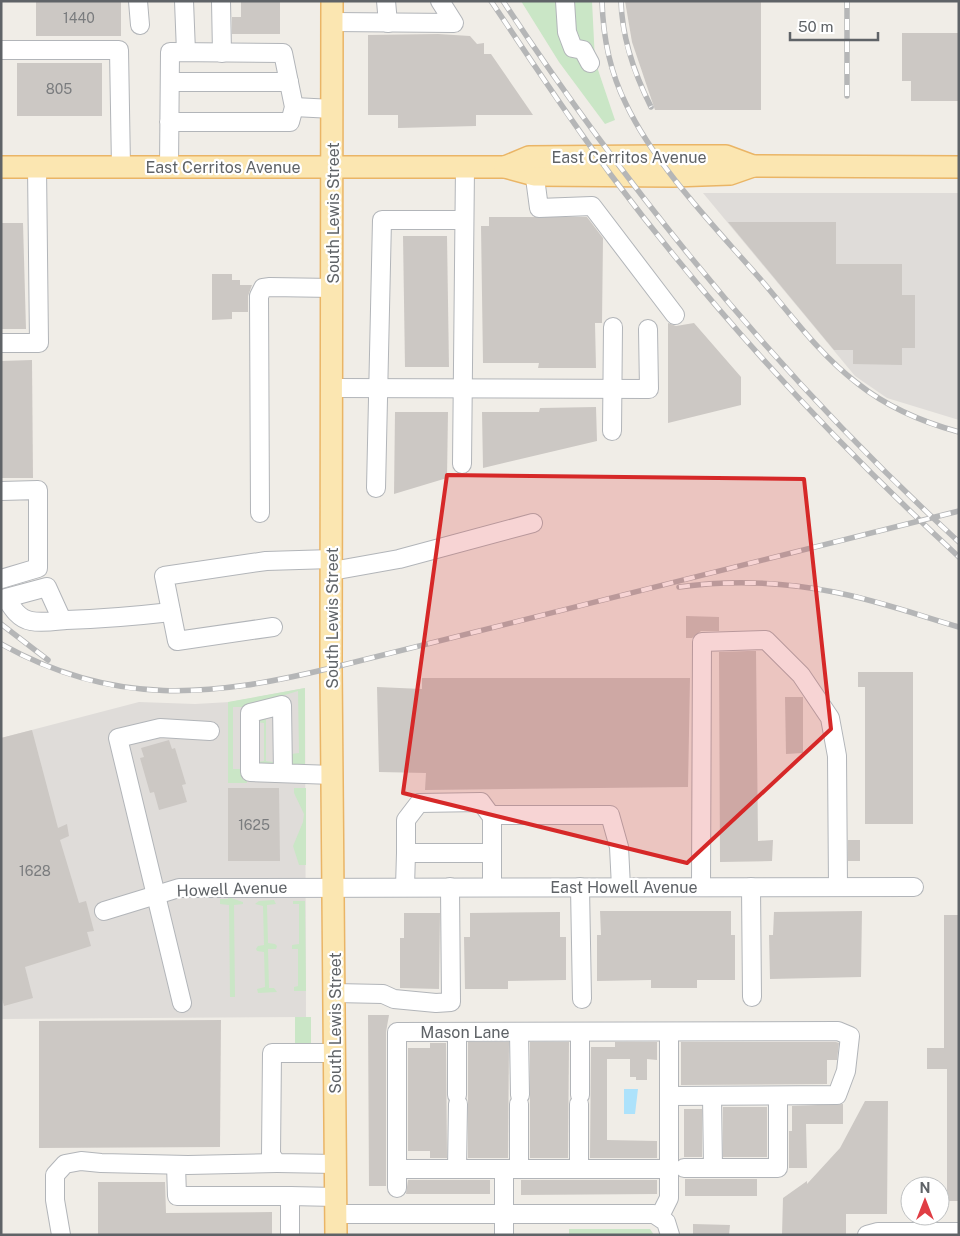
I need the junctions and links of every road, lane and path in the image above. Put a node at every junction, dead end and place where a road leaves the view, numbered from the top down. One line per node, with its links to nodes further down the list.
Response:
1 (138, 1): 9 (street)
2 (184, 1): 11 (street)
3 (221, 1): 12 (street)
4 (386, 1): 8 (street)
5 (440, 1): 8 (street)
6 (565, 1): 13 (street)
7 (332, 12): 8 (street); 17 (main road, South Lewis Street)
8 (388, 23)
9 (140, 25)
10 (10, 49): 19 (street)
11 (186, 52): 12 (street); 14 (street)
12 (222, 53): 15 (street)
13 (590, 63)
14 (170, 82): 15 (street); 18 (street)
15 (289, 82): 16 (street)
16 (294, 107): 17 (street); 18 (street)
17 (333, 109): 26 (main road, South Lewis Street)
18 (170, 122): 25 (street)
19 (121, 166): 24 (main road, East Cerritos Avenue); 25 (main road, East Cerritos Avenue)
20 (465, 166): 21 (main road, East Cerritos Avenue); 26 (main road, East Cerritos Avenue); 27 (street)
21 (533, 166): 22 (main road, East Cerritos Avenue); 29 (street)
22 (959, 166)
23 (1, 167): 24 (main road, East Cerritos Avenue)
24 (37, 167): 32 (street)
25 (169, 167): 26 (main road, East Cerritos Avenue)
26 (333, 167): 28 (main road, South Lewis Street)
27 (464, 220): 34 (street); 35 (street)
28 (333, 288): 33 (main road, South Lewis Street); 41 (street)
29 (675, 315)
30 (612, 327): 36 (street)
31 (648, 329): 36 (street)
32 (1, 343)
33 (333, 388): 34 (street); 43 (main road, South Lewis Street)
34 (380, 388): 35 (street); 39 (street)
35 (462, 388): 36 (street); 38 (street)
36 (612, 389): 37 (street)
37 (612, 431)
38 (462, 464)
39 (376, 488)
40 (1, 491): 44 (street)
41 (260, 512)
42 (533, 523): 43 (street)
43 (332, 565): 45 (street); 50 (main road, South Lewis Street)
44 (1, 579)
45 (171, 612): 46 (street); 47 (street)
46 (62, 620)
47 (272, 627)
48 (210, 731): 64 (street)
49 (282, 773): 50 (street)
50 (333, 774): 54 (main road, South Lewis Street)
51 (492, 817): 52 (street); 53 (street); 59 (street)
52 (406, 852): 53 (street); 55 (street)
53 (492, 853): 57 (street)
54 (334, 887): 55 (street, East Howell Avenue); 64 (street, Howell Avenue); 66 (main road, South Lewis Street)
55 (405, 887): 56 (street, East Howell Avenue)
56 (450, 887): 57 (street, East Howell Avenue); 66 (street)
57 (492, 887): 58 (street, East Howell Avenue)
58 (580, 887): 59 (street, East Howell Avenue); 68 (street)
59 (621, 887): 60 (street, East Howell Avenue)
60 (701, 887): 61 (street, East Howell Avenue); 62 (street)
61 (751, 887): 62 (street, East Howell Avenue); 67 (street)
62 (838, 887): 63 (street, East Howell Avenue)
63 (914, 887)
64 (156, 895): 65 (street, Howell Avenue); 69 (street)
65 (104, 911)
66 (335, 993): 74 (main road, South Lewis Street)
67 (752, 997)
68 (582, 999)
69 (182, 1003)
70 (457, 1032): 71 (street, Mason Lane); 81 (street, Mason Lane); 82 (street)
71 (520, 1032): 72 (street, Mason Lane); 85 (street)
72 (580, 1032): 73 (street, Mason Lane); 86 (street)
73 (669, 1032): 75 (street); 77 (street, Mason Lane)
74 (335, 1053): 78 (street); 79 (main road, South Lewis Street)
75 (669, 1096): 76 (street, Mason Lane); 83 (street)
76 (712, 1096): 77 (street, Mason Lane); 84 (street)
77 (778, 1096): 84 (street)
78 (277, 1163): 79 (street); 80 (street)
79 (336, 1164): 90 (main road, South Lewis Street)
80 (176, 1165): 88 (street); 93 (street)
81 (397, 1168): 82 (street); 87 (street, Mason Lane)
82 (457, 1168): 85 (street)
83 (676, 1168): 84 (street); 86 (street); 91 (street)
84 (712, 1168)
85 (511, 1169): 86 (street); 89 (street)
86 (579, 1169)
87 (397, 1188)
88 (290, 1196): 90 (street); 94 (street)
89 (504, 1213): 90 (street); 91 (street); 95 (street)
90 (336, 1215)
91 (665, 1224)
92 (959, 1232): 96 (street)
93 (61, 1235)
94 (290, 1235)
95 (504, 1235)
96 (867, 1235)

